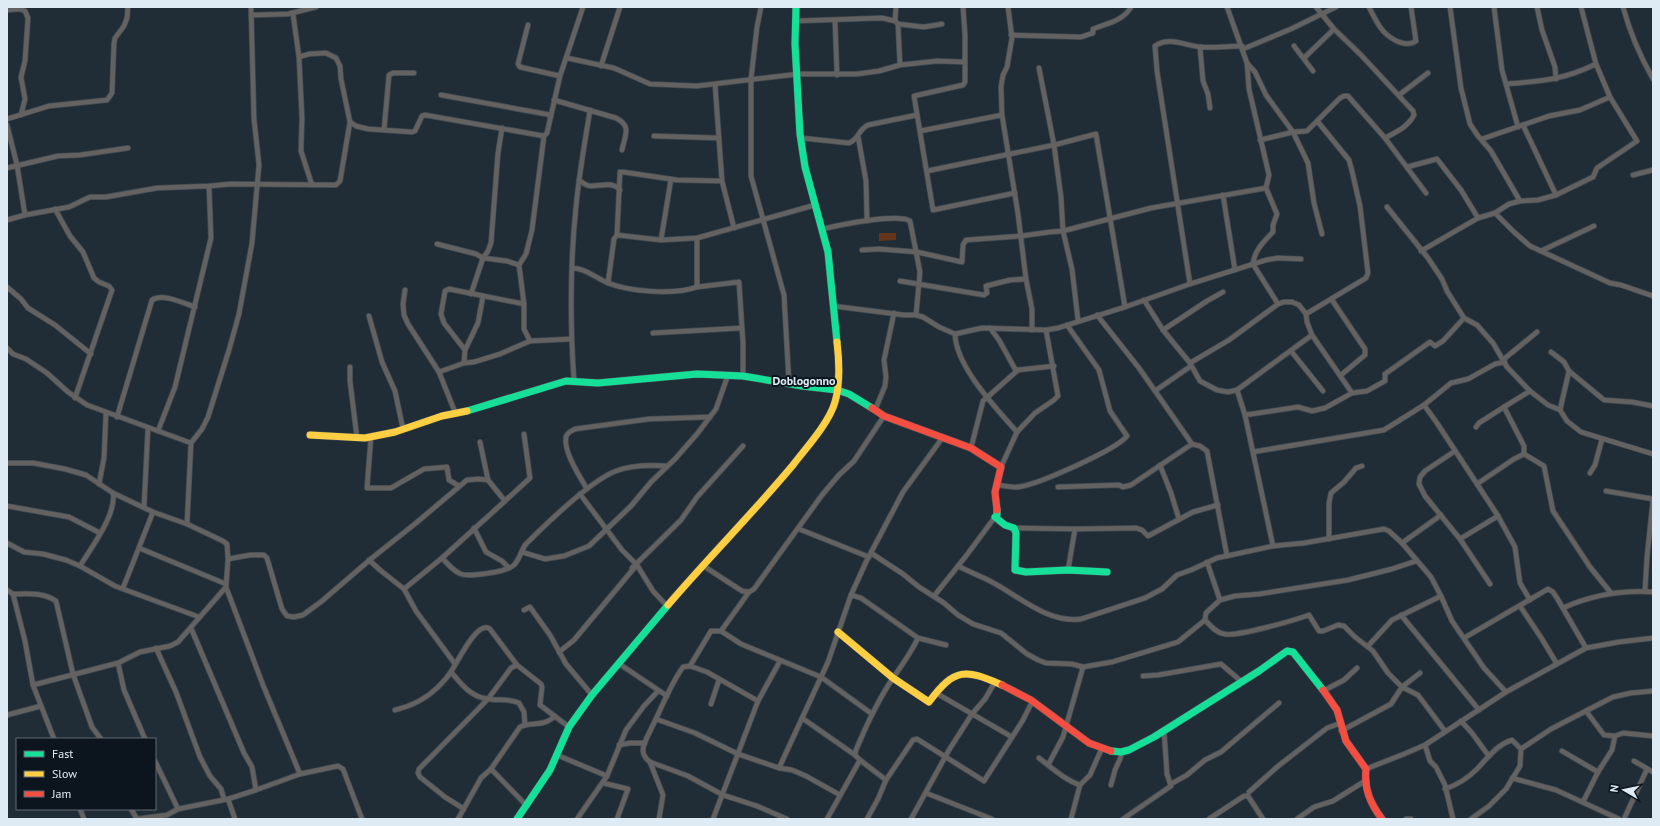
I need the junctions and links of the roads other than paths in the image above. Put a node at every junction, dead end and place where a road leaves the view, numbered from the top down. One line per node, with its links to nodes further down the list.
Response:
1 (128, 7): 63 (street)
2 (251, 7): 26 (street)
3 (316, 7): 25 (street)
4 (583, 7): 38 (street)
5 (620, 7): 44 (street)
6 (761, 7): 52 (street)
7 (796, 7): 27 (street)
8 (896, 7): 29 (street)
9 (962, 7): 40 (street)
10 (1008, 7): 33 (street)
11 (1131, 7): 33 (street)
12 (1227, 7): 36 (street)
13 (1316, 7): 24 (street)
14 (1336, 7): 24 (street)
15 (1369, 7): 16 (street)
16 (1411, 7)
17 (1450, 7): 83 (street)
18 (1494, 7): 56 (street)
19 (1537, 7): 53 (street)
20 (1581, 7): 42 (street)
21 (1623, 7): 54 (street)
22 (26, 9): 23 (street); 63 (street)
23 (7, 10)
24 (1322, 13): 32 (street); 36 (street)
25 (294, 14): 26 (street); 37 (street)
26 (251, 15): 98 (street)
27 (795, 21): 28 (street); 49 (street)
28 (835, 21): 29 (street); 50 (street)
29 (897, 22): 30 (street); 43 (street)
30 (942, 24)
31 (528, 25): 51 (street)
32 (1334, 29): 39 (street); 58 (street)
33 (1011, 35): 66 (street)
34 (1294, 46): 39 (street)
35 (1200, 47): 36 (street); 61 (street); 108 (street)
36 (1242, 47): 41 (street)
37 (299, 57): 68 (street); 99 (street)
38 (567, 58): 44 (street); 51 (street)
39 (1304, 58): 46 (street)
40 (965, 62): 43 (street); 65 (street)
41 (1247, 63): 76 (street); 84 (street)
42 (1596, 64): 53 (street); 59 (street)
43 (900, 65): 50 (street)
44 (601, 66): 55 (street)
45 (1038, 68): 85 (street)
46 (1313, 71)
47 (414, 73): 74 (street)
48 (1428, 73): 58 (street)
49 (798, 74): 50 (street); 52 (street); 81 (street)
50 (837, 75)
51 (560, 76): 60 (street)
52 (751, 79): 55 (street); 117 (street)
53 (1556, 79): 56 (street)
54 (1653, 79)
55 (716, 84): 80 (street)
56 (1506, 84): 72 (street)
57 (441, 95): 64 (street)
58 (1399, 95): 82 (street)
59 (1610, 97): 71 (street); 106 (street)
60 (554, 100): 62 (street); 64 (street)
61 (1210, 108)
62 (590, 110): 87 (street); 96 (street)
63 (21, 115): 67 (street)
64 (551, 115): 77 (street)
65 (917, 115): 75 (street); 79 (street)
66 (1002, 115): 75 (street); 88 (street)
67 (7, 119)
68 (350, 122): 74 (street); 99 (street)
69 (1318, 122): 76 (street); 82 (street); 152 (street)
70 (7, 125): 89 (street)
71 (1523, 125): 72 (street); 106 (street)
72 (1518, 127): 83 (street)
73 (502, 128): 74 (street); 77 (street); 133 (street)
74 (384, 130)
75 (920, 131): 93 (street)
76 (1293, 132): 84 (street); 123 (street)
77 (544, 136): 136 (street)
78 (654, 136): 80 (street)
79 (858, 136): 81 (street); 118 (street)
80 (719, 138): 97 (street)
81 (801, 138): 109 (street)
82 (1385, 138): 90 (street)
83 (1482, 139): 107 (street)
84 (1260, 140): 101 (street)
85 (1054, 145): 88 (street); 115 (street); 122 (street)
86 (128, 148): 89 (street)
87 (622, 150)
88 (1008, 153): 93 (street); 103 (street)
89 (17, 165): 91 (street); 113 (street)
90 (1408, 167): 104 (street); 114 (street)
91 (7, 168)
92 (1653, 170): 94 (street)
93 (927, 171): 103 (street)
94 (1633, 175)
95 (671, 179): 97 (street); 102 (street); 127 (street)
96 (579, 180): 102 (street); 137 (street)
97 (722, 181): 120 (street)
98 (257, 184): 99 (street); 100 (street); 226 (street)
99 (312, 185)
100 (209, 186): 111 (street); 155 (street)
101 (1266, 188): 105 (street); 135 (street)
102 (620, 190): 124 (street)
103 (1014, 193): 125 (street)
104 (1426, 193)
105 (1222, 195): 108 (street); 138 (street)
106 (1556, 195): 107 (street)
107 (1520, 201): 112 (street)
108 (1178, 202): 115 (street); 143 (street)
109 (815, 205): 117 (street); 121 (street)
110 (1387, 207): 130 (street)
111 (55, 209): 113 (street); 181 (street)
112 (1495, 213): 114 (street); 132 (street)
113 (25, 215): 116 (street)
114 (1478, 218): 130 (street)
115 (1110, 219): 122 (street); 157 (street)
116 (7, 220)
117 (762, 220): 120 (street); 194 (street)
118 (867, 221): 121 (street); 131 (street)
119 (1594, 226): 132 (street)
120 (734, 228): 126 (street)
121 (823, 229): 156 (street)
122 (1063, 231): 125 (street); 164 (street)
123 (1322, 234)
124 (617, 235): 127 (street); 141 (street)
125 (1021, 236): 131 (street); 139 (street)
126 (697, 238): 127 (street); 145 (street)
127 (661, 240)
128 (437, 244): 133 (street)
129 (862, 250): 131 (street)
130 (1420, 251): 163 (street)
131 (917, 252): 142 (street)
132 (1541, 252): 150 (street)
133 (483, 258): 136 (street); 148 (street)
134 (1301, 259): 135 (street)
135 (1253, 264): 138 (street); 154 (street)
136 (518, 265): 153 (street)
137 (572, 268): 141 (street); 175 (street)
138 (1235, 270): 143 (street)
139 (1026, 279): 142 (street); 168 (street)
140 (900, 281): 142 (street)
141 (608, 283): 145 (street)
142 (920, 283): 160 (street)
143 (1190, 284): 151 (street)
144 (7, 287): 181 (street)
145 (696, 287): 166 (street)
146 (405, 290): 189 (street)
147 (1223, 292): 170 (street)
148 (471, 294): 149 (street); 178 (street)
149 (483, 296): 153 (street); 178 (street)
150 (1653, 296)
151 (1144, 300): 157 (street); 170 (street)
152 (1332, 300): 159 (street); 191 (street)
153 (524, 304): 176 (street)
154 (1278, 304): 159 (street); 184 (street)
155 (195, 306): 212 (street); 217 (street)
156 (833, 306): 158 (street); 195 (street)
157 (1125, 307): 161 (street)
158 (894, 313): 160 (street); 206 (street)
159 (1306, 314): 174 (street)
160 (916, 315): 173 (street)
161 (1098, 315): 164 (street); 197 (street)
162 (369, 316): 216 (street)
163 (1464, 318): 182 (street); 200 (street)
164 (1078, 320): 165 (street)
165 (1067, 325): 169 (street); 243 (street)
166 (742, 328): 171 (street); 192 (street)
167 (990, 328): 168 (street); 173 (street); 187 (street)
168 (1032, 330): 169 (street)
169 (1046, 330): 185 (street)
170 (1163, 330): 184 (street)
171 (653, 332)
172 (1537, 332): 182 (street)
173 (955, 334): 201 (street)
174 (1312, 335): 179 (street); 191 (street)
175 (571, 339): 176 (street); 193 (street)
176 (530, 341): 183 (street)
177 (7, 348): 202 (street)
178 (465, 350): 183 (street)
179 (1291, 352): 196 (street); 198 (street)
180 (1551, 352): 188 (street)
181 (91, 354): 202 (street)
182 (1504, 360): 199 (street); 203 (street)
183 (464, 363): 189 (street)
184 (1191, 365): 196 (street); 197 (street)
185 (1054, 366): 187 (street); 218 (street)
186 (350, 367): 223 (street)
187 (1018, 370): 201 (street)
188 (1569, 371): 204 (street); 207 (street)
189 (439, 372): 208 (street)
190 (728, 375): 192 (street); 193 (street); 213 (street)
191 (1341, 375): 200 (street)
192 (743, 376): 194 (street)
193 (574, 381): 208 (street)
194 (790, 384): 195 (street)
195 (837, 390): 206 (street); 281 (street)
196 (1238, 390): 210 (street)
197 (1155, 391): 227 (street)
198 (1322, 391)
199 (1530, 391): 205 (street); 207 (street)
200 (1352, 393): 210 (street)
201 (988, 397): 218 (street); 229 (street)
202 (75, 398): 209 (street)
203 (1424, 406): 230 (street); 231 (street)
204 (1653, 406)
205 (1504, 407): 214 (street); 232 (street)
206 (875, 410): 211 (street)
207 (1560, 410): 224 (street)
208 (455, 412): 216 (street)
209 (106, 413): 212 (street); 241 (street)
210 (1245, 415): 231 (street)
211 (884, 416): 222 (street); 263 (street)
212 (117, 417): 215 (street)
213 (710, 417): 236 (street); 246 (street)
214 (1476, 427)
215 (148, 428): 217 (street); 254 (street)
216 (403, 429): 221 (street)
217 (158, 431): 226 (street)
218 (1017, 432): 238 (street)
219 (524, 434): 251 (street)
220 (310, 435): 223 (street)
221 (371, 437): 223 (street); 244 (street)
222 (943, 437): 229 (street); 274 (street)
223 (357, 438)
224 (1602, 439): 233 (street); 239 (street)
225 (480, 442): 240 (street)
226 (191, 443): 260 (street)
227 (1192, 444): 235 (street); 252 (street)
228 (743, 446): 283 (street)
229 (971, 448): 238 (street)
230 (1455, 451): 242 (street); 256 (street)
231 (1253, 452): 271 (street)
232 (1524, 454): 242 (street); 296 (street)
233 (1653, 454)
234 (7, 463): 241 (street)
235 (1160, 465): 245 (street); 259 (street)
236 (667, 466): 246 (street); 265 (street)
237 (1362, 466): 267 (street)
238 (1001, 467): 243 (street)
239 (1590, 473)
240 (488, 480): 244 (street); 251 (street)
241 (99, 484): 248 (street)
242 (1477, 484): 257 (street)
243 (996, 485): 258 (street)
244 (459, 486): 278 (street)
245 (1058, 487)
246 (587, 489): 249 (street)
247 (1606, 492): 250 (street)
248 (113, 493): 254 (street); 266 (street)
249 (580, 494): 265 (street); 273 (street)
250 (1653, 499): 293 (street)
251 (505, 501): 261 (street)
252 (1218, 505): 259 (street); 275 (street)
253 (7, 506): 266 (street)
254 (144, 507): 255 (street)
255 (153, 512): 260 (street); 272 (street)
256 (1441, 515): 268 (street); 270 (street)
257 (1498, 516): 268 (street); 302 (street)
258 (995, 517): 262 (street); 284 (street)
259 (1179, 519): 264 (street)
260 (187, 524): 277 (street)
261 (474, 528): 276 (street); 285 (street)
262 (1014, 528): 264 (street); 286 (street)
263 (799, 529): 274 (street); 294 (street)
264 (1075, 529): 286 (street)
265 (607, 531): 273 (street); 283 (street)
266 (100, 534): 282 (street)
267 (1329, 539): 270 (street); 271 (street)
268 (1460, 539): 288 (street)
269 (7, 543): 282 (street)
270 (1402, 543): 279 (street)
271 (1273, 546): 275 (street)
272 (139, 548): 289 (street); 290 (street)
273 (522, 552): 285 (street)
274 (870, 555): 298 (street); 299 (street)
275 (1227, 556): 280 (street)
276 (442, 558): 285 (street); 291 (street)
277 (228, 560): 278 (street); 289 (street)
278 (369, 560): 291 (street)
279 (1416, 561): 300 (street); 301 (street)
280 (1207, 562): 284 (street); 301 (street)
281 (702, 565): 294 (street); 303 (street)
282 (80, 566): 290 (street)
283 (635, 566): 303 (street); 320 (street)
284 (958, 566): 299 (street)
285 (509, 568)
286 (1068, 570): 287 (street)
287 (1107, 572)
288 (1490, 584)
289 (226, 586): 308 (street); 400 (street)
290 (123, 588): 308 (street)
291 (404, 589): 324 (street)
292 (7, 590): 297 (street)
293 (1646, 591): 295 (street); 296 (street)
294 (749, 592): 311 (street)
295 (1653, 592)
296 (1611, 593): 305 (street)
297 (13, 594): 332 (street); 339 (street)
298 (851, 595): 312 (street); 313 (street)
299 (934, 596): 328 (street)
300 (1441, 596): 307 (street); 314 (street)
301 (1220, 600): 309 (street)
302 (1530, 600): 304 (street); 305 (street)
303 (667, 606): 323 (street)
304 (1520, 606): 314 (street); 326 (street)
305 (1563, 608): 319 (street)
306 (524, 610): 320 (street)
307 (1401, 615): 317 (street); 355 (street)
308 (199, 617): 310 (street)
309 (1205, 620): 317 (street); 328 (street)
310 (191, 628): 318 (street); 410 (street)
311 (721, 631): 321 (street); 327 (street)
312 (838, 632): 334 (street); 335 (street)
313 (918, 638): 316 (street); 335 (street)
314 (1464, 638): 344 (street)
315 (1653, 638): 319 (street)
316 (946, 645)
317 (1368, 646): 340 (street)
318 (156, 648): 322 (street); 415 (street)
319 (1586, 648): 326 (street)
320 (559, 652): 346 (street)
321 (780, 661): 334 (street); 349 (street)
322 (118, 663): 332 (street); 375 (street)
323 (618, 663): 341 (street); 346 (street)
324 (455, 664): 325 (street); 330 (street)
325 (517, 664): 348 (street); 360 (street)
326 (1557, 664): 344 (street)
327 (690, 666): 336 (street); 347 (street)
328 (1083, 667): 367 (street)
329 (1357, 668): 342 (street)
330 (451, 672): 348 (street); 354 (street)
331 (1420, 673): 340 (street)
332 (73, 674): 339 (street); 374 (street)
333 (1143, 676): 338 (street)
334 (821, 677): 357 (street); 361 (street)
335 (893, 678): 345 (street); 357 (street)
336 (719, 680): 349 (street); 352 (street)
337 (995, 682): 345 (street); 350 (street); 358 (street)
338 (1242, 682): 342 (street); 368 (street)
339 (33, 685): 353 (street)
340 (1402, 687): 366 (street); 369 (street)
341 (658, 691): 347 (street); 377 (street)
342 (1323, 691): 366 (street)
343 (1653, 691): 356 (street)
344 (1506, 692): 355 (street)
345 (936, 693): 358 (street)
346 (592, 695): 365 (street)
347 (667, 696): 362 (street)
348 (488, 699): 364 (street); 419 (street)
349 (758, 701): 383 (street)
350 (1032, 702): 367 (street); 372 (street)
351 (1279, 703): 406 (street)
352 (711, 704)
353 (41, 706): 359 (street); 373 (street)
354 (395, 710)
355 (1479, 710): 363 (street)
356 (1586, 711): 370 (street); 380 (street)
357 (872, 714): 385 (street)
358 (972, 714): 372 (street); 387 (street)
359 (7, 715)
360 (555, 716): 364 (street); 365 (street)
361 (802, 718): 385 (street); 394 (street)
362 (656, 719): 376 (street); 383 (street)
363 (1461, 721): 369 (street); 386 (street)
364 (525, 725): 395 (street)
365 (570, 726): 384 (street)
366 (1341, 727): 396 (street); 411 (street)
367 (1066, 729): 379 (street); 393 (street)
368 (1164, 731): 382 (street); 406 (street)
369 (1445, 731): 378 (street)
370 (1615, 736): 371 (street); 398 (street)
371 (1653, 736)
372 (1012, 737): 387 (street)
373 (54, 738)
374 (100, 738)
375 (145, 738)
376 (645, 743): 377 (street); 391 (street)
377 (619, 745): 401 (street)
378 (1425, 745): 396 (street); 409 (street)
379 (1102, 748): 382 (street); 407 (street)
380 (1521, 749): 386 (street); 402 (street)
381 (1562, 751): 398 (street)
382 (1122, 752): 408 (street)
383 (738, 754): 394 (street); 413 (street)
384 (557, 755): 401 (street); 417 (street)
385 (855, 755): 389 (street)
386 (1488, 755): 409 (street)
387 (945, 758): 403 (street); 412 (street)
388 (1039, 758): 393 (street)
389 (860, 760): 403 (street); 414 (street)
390 (1634, 761): 397 (street)
391 (650, 762): 413 (street); 431 (street)
392 (156, 763): 418 (street)
393 (1048, 765): 407 (street)
394 (779, 768): 414 (street)
395 (492, 769): 417 (street); 419 (street)
396 (1366, 769): 404 (street)
397 (1647, 769): 399 (street); 449 (street)
398 (1598, 772): 416 (street)
399 (1653, 772)
400 (300, 774): 410 (street); 426 (street)
401 (607, 776): 405 (street)
402 (1512, 778): 416 (street); 447 (street)
403 (886, 780): 435 (street)
404 (1365, 781): 442 (street); 443 (street)
405 (603, 783): 429 (street); 430 (street)
406 (1171, 784): 439 (street)
407 (1080, 785): 438 (street)
408 (1111, 785)
409 (1445, 789): 446 (street)
410 (256, 790): 415 (street)
411 (1249, 792)
412 (926, 793): 436 (street); 437 (street)
413 (723, 794): 432 (street); 433 (street)
414 (840, 795): 434 (street)
415 (226, 799): 418 (street); 425 (street)
416 (1583, 802): 448 (street)
417 (526, 806): 428 (street)
418 (178, 809): 421 (street)
419 (464, 809): 427 (street)
420 (132, 810): 423 (street)
421 (167, 815): 422 (street); 424 (street)
422 (147, 818): 423 (street)
423 (137, 819)
424 (163, 819)
425 (235, 819)
426 (362, 819)
427 (458, 819)
428 (517, 819)
429 (577, 819)
430 (617, 819)
431 (659, 819)
432 (713, 819)
433 (787, 819)
434 (827, 819)
435 (867, 819)
436 (912, 819)
437 (992, 819)
438 (1071, 819)
439 (1123, 819)
440 (1209, 819): 441 (street)
441 (1263, 819)
442 (1297, 819)
443 (1382, 819)
444 (1406, 819): 445 (street)
445 (1411, 819)
446 (1453, 819)
447 (1471, 819)
448 (1619, 819)
449 (1624, 819)

